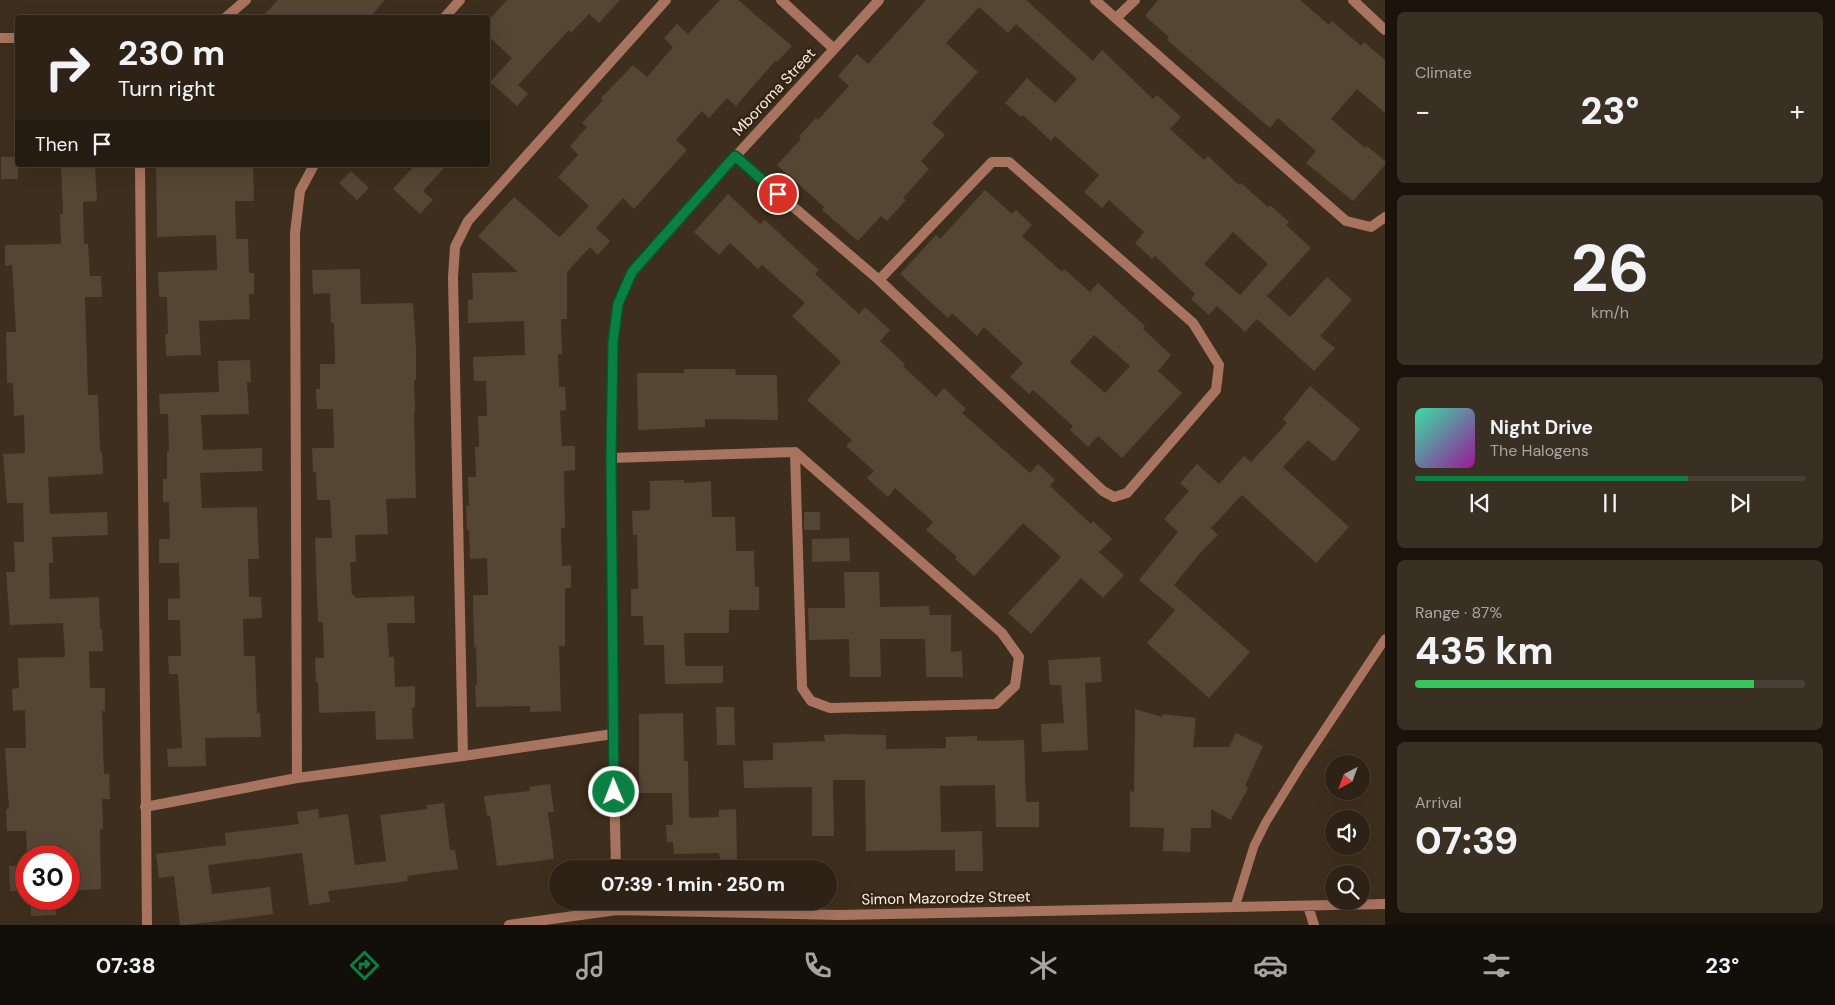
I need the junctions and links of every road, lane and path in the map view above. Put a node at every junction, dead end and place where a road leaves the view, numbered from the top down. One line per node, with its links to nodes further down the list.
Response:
1 (246, 0): 9 (street)
2 (460, 0): 10 (street)
3 (666, 0): 25 (street)
4 (782, 0): 15 (street)
5 (879, 0): 15 (street, Mboroma Street)
6 (1095, 0): 11 (street)
7 (1135, 0): 11 (street)
8 (1353, 0): 12 (street)
9 (228, 15)
10 (447, 15)
11 (1116, 18): 19 (street)
12 (1385, 30)
13 (0, 38): 14 (street)
14 (15, 38)
15 (834, 49): 16 (street, Mboroma Street)
16 (735, 156): 20 (street); 22 (street, Mboroma Street)
17 (140, 167): 27 (street)
18 (313, 167): 26 (street)
19 (1385, 217)
20 (879, 280): 20 (street)
21 (795, 452): 21 (street); 22 (street)
22 (611, 458): 24 (street, Mboroma Street)
23 (1385, 639): 31 (lane)
24 (613, 734): 25 (street); 28 (street, Mboroma Street)
25 (463, 756): 26 (street)
26 (297, 778): 27 (street)
27 (145, 807): 35 (street)
28 (616, 860)
29 (1385, 904): 30 (street, Simon Mazorodze Street)
30 (1308, 906): 31 (street, Simon Mazorodze Street); 37 (street)
31 (1234, 908): 34 (street, Simon Mazorodze Street)
32 (590, 910): 36 (street, Simon Mazorodze Street)
33 (691, 910): 34 (street, Simon Mazorodze Street)
34 (839, 920)
35 (147, 925)
36 (509, 925)
37 (1314, 925)

